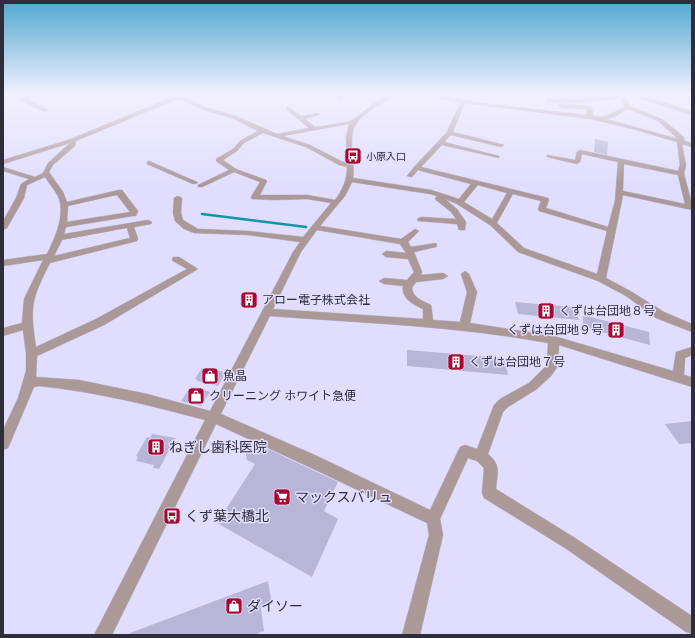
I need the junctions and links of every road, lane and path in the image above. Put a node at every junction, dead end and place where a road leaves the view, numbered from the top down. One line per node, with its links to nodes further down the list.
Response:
1 (109, 124): 13 (street)
2 (248, 124): 10 (street)
3 (307, 124): 9 (street)
4 (344, 124): 9 (street)
5 (353, 124): 23 (street)
6 (454, 124): 11 (street)
7 (616, 124): 14 (street)
8 (665, 124): 14 (street)
9 (314, 129): 12 (street)
10 (263, 131): 12 (street); 26 (street)
11 (450, 133): 15 (street); 16 (street)
12 (276, 135): 23 (street)
13 (73, 140): 21 (street); 27 (street)
14 (682, 142): 17 (street); 28 (street)
15 (440, 143): 19 (street); 24 (street)
16 (501, 145)
17 (692, 145)
18 (548, 156): 20 (street)
19 (497, 157)
20 (621, 160): 28 (street); 33 (street)
21 (3, 162)
22 (148, 163): 26 (street)
23 (351, 165): 31 (street)
24 (416, 168): 29 (street); 32 (street)
25 (3, 169): 30 (street)
26 (234, 170): 37 (street)
27 (47, 174): 30 (street); 39 (street)
28 (681, 174): 40 (street)
29 (410, 176)
30 (34, 179): 47 (street)
31 (350, 180): 35 (street); 37 (street)
32 (475, 184): 34 (street); 38 (street)
33 (619, 192): 40 (street); 48 (street)
34 (510, 193): 43 (street); 48 (street)
35 (436, 194): 38 (street); 41 (street)
36 (178, 198): 51 (street)
37 (336, 202): 46 (street)
38 (460, 202): 43 (street)
39 (64, 205): 44 (street); 44 (street)
40 (690, 208)
41 (421, 219)
42 (148, 222): 45 (street)
43 (493, 223): 61 (street)
44 (63, 225): 50 (street)
45 (130, 225): 50 (street); 56 (street)
46 (315, 227): 51 (street); 52 (street)
47 (3, 228)
48 (611, 230): 61 (street)
49 (415, 231): 52 (street)
50 (58, 238): 56 (street)
51 (305, 240): 64 (street)
52 (404, 242): 54 (street)
53 (433, 246): 54 (street)
54 (410, 253): 55 (street); 63 (street)
55 (386, 254)
56 (48, 258): 58 (street); 66 (street)
57 (176, 259): 72 (street)
58 (3, 263)
59 (464, 274): 67 (street)
60 (443, 276): 63 (street)
61 (601, 279): 68 (street)
62 (384, 281): 63 (street)
63 (412, 281): 65 (street)
64 (268, 312): 65 (street); 76 (street)
65 (428, 323): 67 (street)
66 (28, 325): 69 (street); 72 (street)
67 (464, 326): 70 (street)
68 (692, 328)
69 (3, 332)
70 (554, 340): 73 (street); 78 (street)
71 (692, 351): 73 (street)
72 (32, 354): 75 (street)
73 (678, 378): 74 (street)
74 (692, 382)
75 (29, 383): 76 (street); 77 (street)
76 (214, 417): 79 (street); 81 (street)
77 (3, 444)
78 (481, 456): 79 (street); 80 (street)
79 (433, 520): 82 (street)
80 (692, 626)
81 (103, 635)
82 (411, 635)

